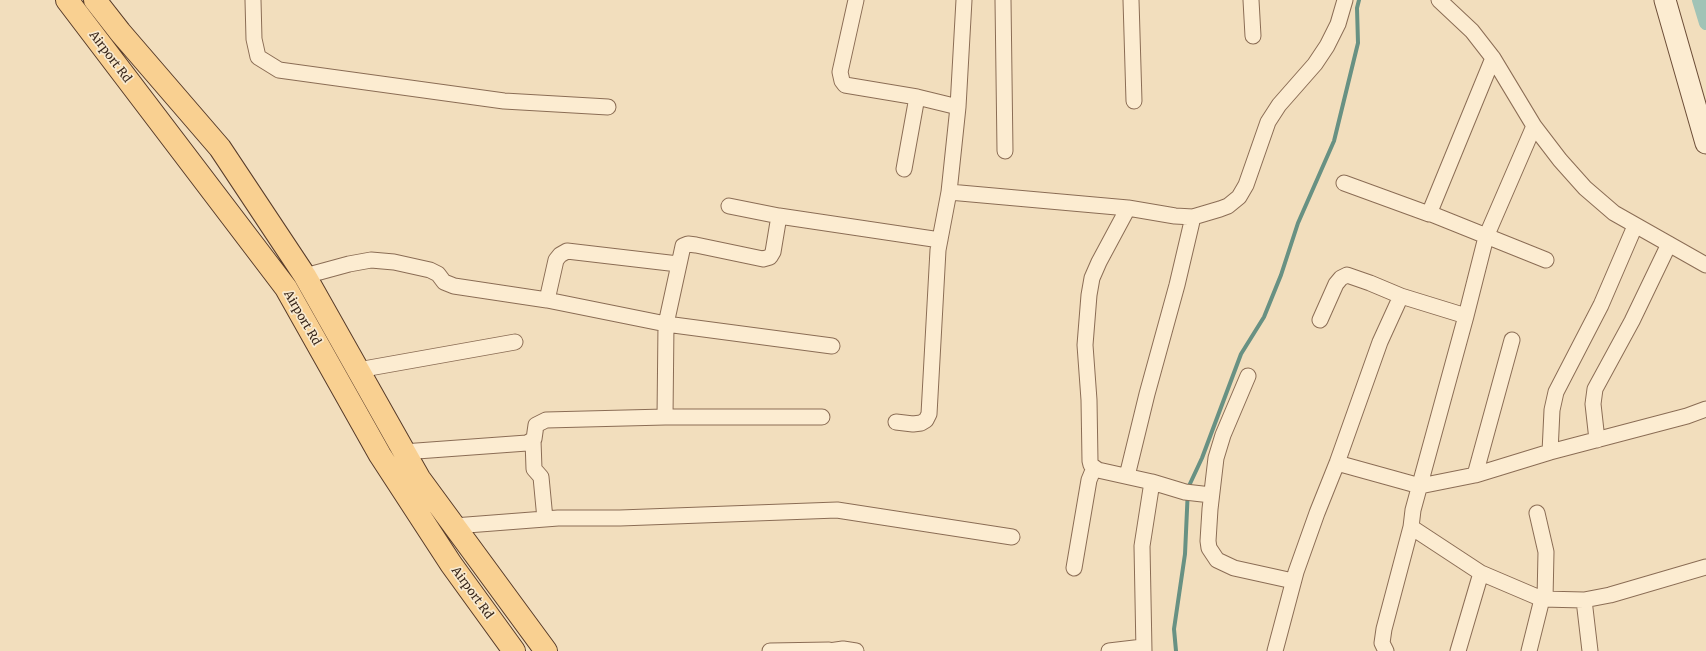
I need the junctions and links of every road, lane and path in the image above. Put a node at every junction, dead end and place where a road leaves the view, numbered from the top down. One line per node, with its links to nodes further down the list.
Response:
1 (67, 0): 75 (main road, Airport Rd)
2 (95, 0): 36 (main road)
3 (253, 0): 16 (street)
4 (856, 0): 14 (street)
5 (964, 0): 17 (street)
6 (1003, 0): 20 (street)
7 (1131, 0): 15 (street)
8 (1251, 0): 12 (street)
9 (1345, 0): 28 (street)
10 (1439, 0): 13 (street)
11 (1665, 0): 19 (street)
12 (1252, 36)
13 (1493, 58): 18 (street); 26 (street)
14 (917, 97): 17 (street); 21 (street)
15 (1134, 101)
16 (608, 107)
17 (958, 107): 23 (street)
18 (1534, 126): 29 (street); 30 (street)
19 (1706, 143)
20 (1005, 151)
21 (904, 169)
22 (1344, 183): 26 (street)
23 (949, 192): 25 (street); 31 (street)
24 (729, 206): 27 (street)
25 (1128, 208): 28 (street); 56 (street)
26 (1429, 213): 30 (street)
27 (779, 216): 31 (street); 34 (street)
28 (1193, 217): 58 (street)
29 (1635, 226): 32 (street); 54 (street)
30 (1486, 237): 33 (street); 39 (street)
31 (940, 240): 50 (street)
32 (1669, 244): 35 (street); 52 (street)
33 (1546, 260)
34 (678, 264): 38 (street); 41 (street)
35 (1706, 265)
36 (305, 276): 38 (street); 45 (main road)
37 (1401, 296): 39 (street); 40 (street); 55 (street)
38 (548, 300): 41 (street)
39 (1466, 316): 60 (street)
40 (1320, 320)
41 (666, 324): 44 (street); 48 (street)
42 (1512, 340): 57 (street)
43 (515, 342): 45 (street)
44 (832, 346)
45 (358, 370): 53 (main road)
46 (1248, 376): 61 (street)
47 (1706, 409): 52 (street)
48 (665, 417): 49 (street); 51 (street)
49 (822, 417)
50 (896, 422)
51 (533, 440): 53 (street); 63 (street)
52 (1597, 440): 54 (street)
53 (403, 452): 64 (main road)
54 (1550, 452): 57 (street)
55 (1337, 463): 60 (street); 70 (street)
56 (1094, 468): 58 (street); 68 (street)
57 (1475, 475): 60 (street)
58 (1127, 476): 59 (street)
59 (1152, 482): 61 (street); 73 (street)
60 (1420, 486): 65 (street)
61 (1209, 495): 70 (street)
62 (1537, 513): 71 (street)
63 (546, 519): 64 (street); 66 (street)
64 (454, 526): 76 (main road)
65 (1411, 527): 69 (street); 81 (street)
66 (1012, 537)
67 (1706, 567): 72 (street)
68 (1074, 568)
69 (1481, 573): 71 (street); 82 (street)
70 (1293, 581): 80 (street)
71 (1544, 599): 72 (street); 83 (street)
72 (1584, 600): 84 (street)
73 (1143, 649): 79 (street)
74 (829, 650): 77 (street); 78 (street)
75 (514, 651)
76 (546, 651)
77 (770, 651)
78 (856, 651)
79 (1109, 651)
80 (1275, 651)
81 (1386, 651)
82 (1458, 651)
83 (1529, 651)
84 (1590, 651)

